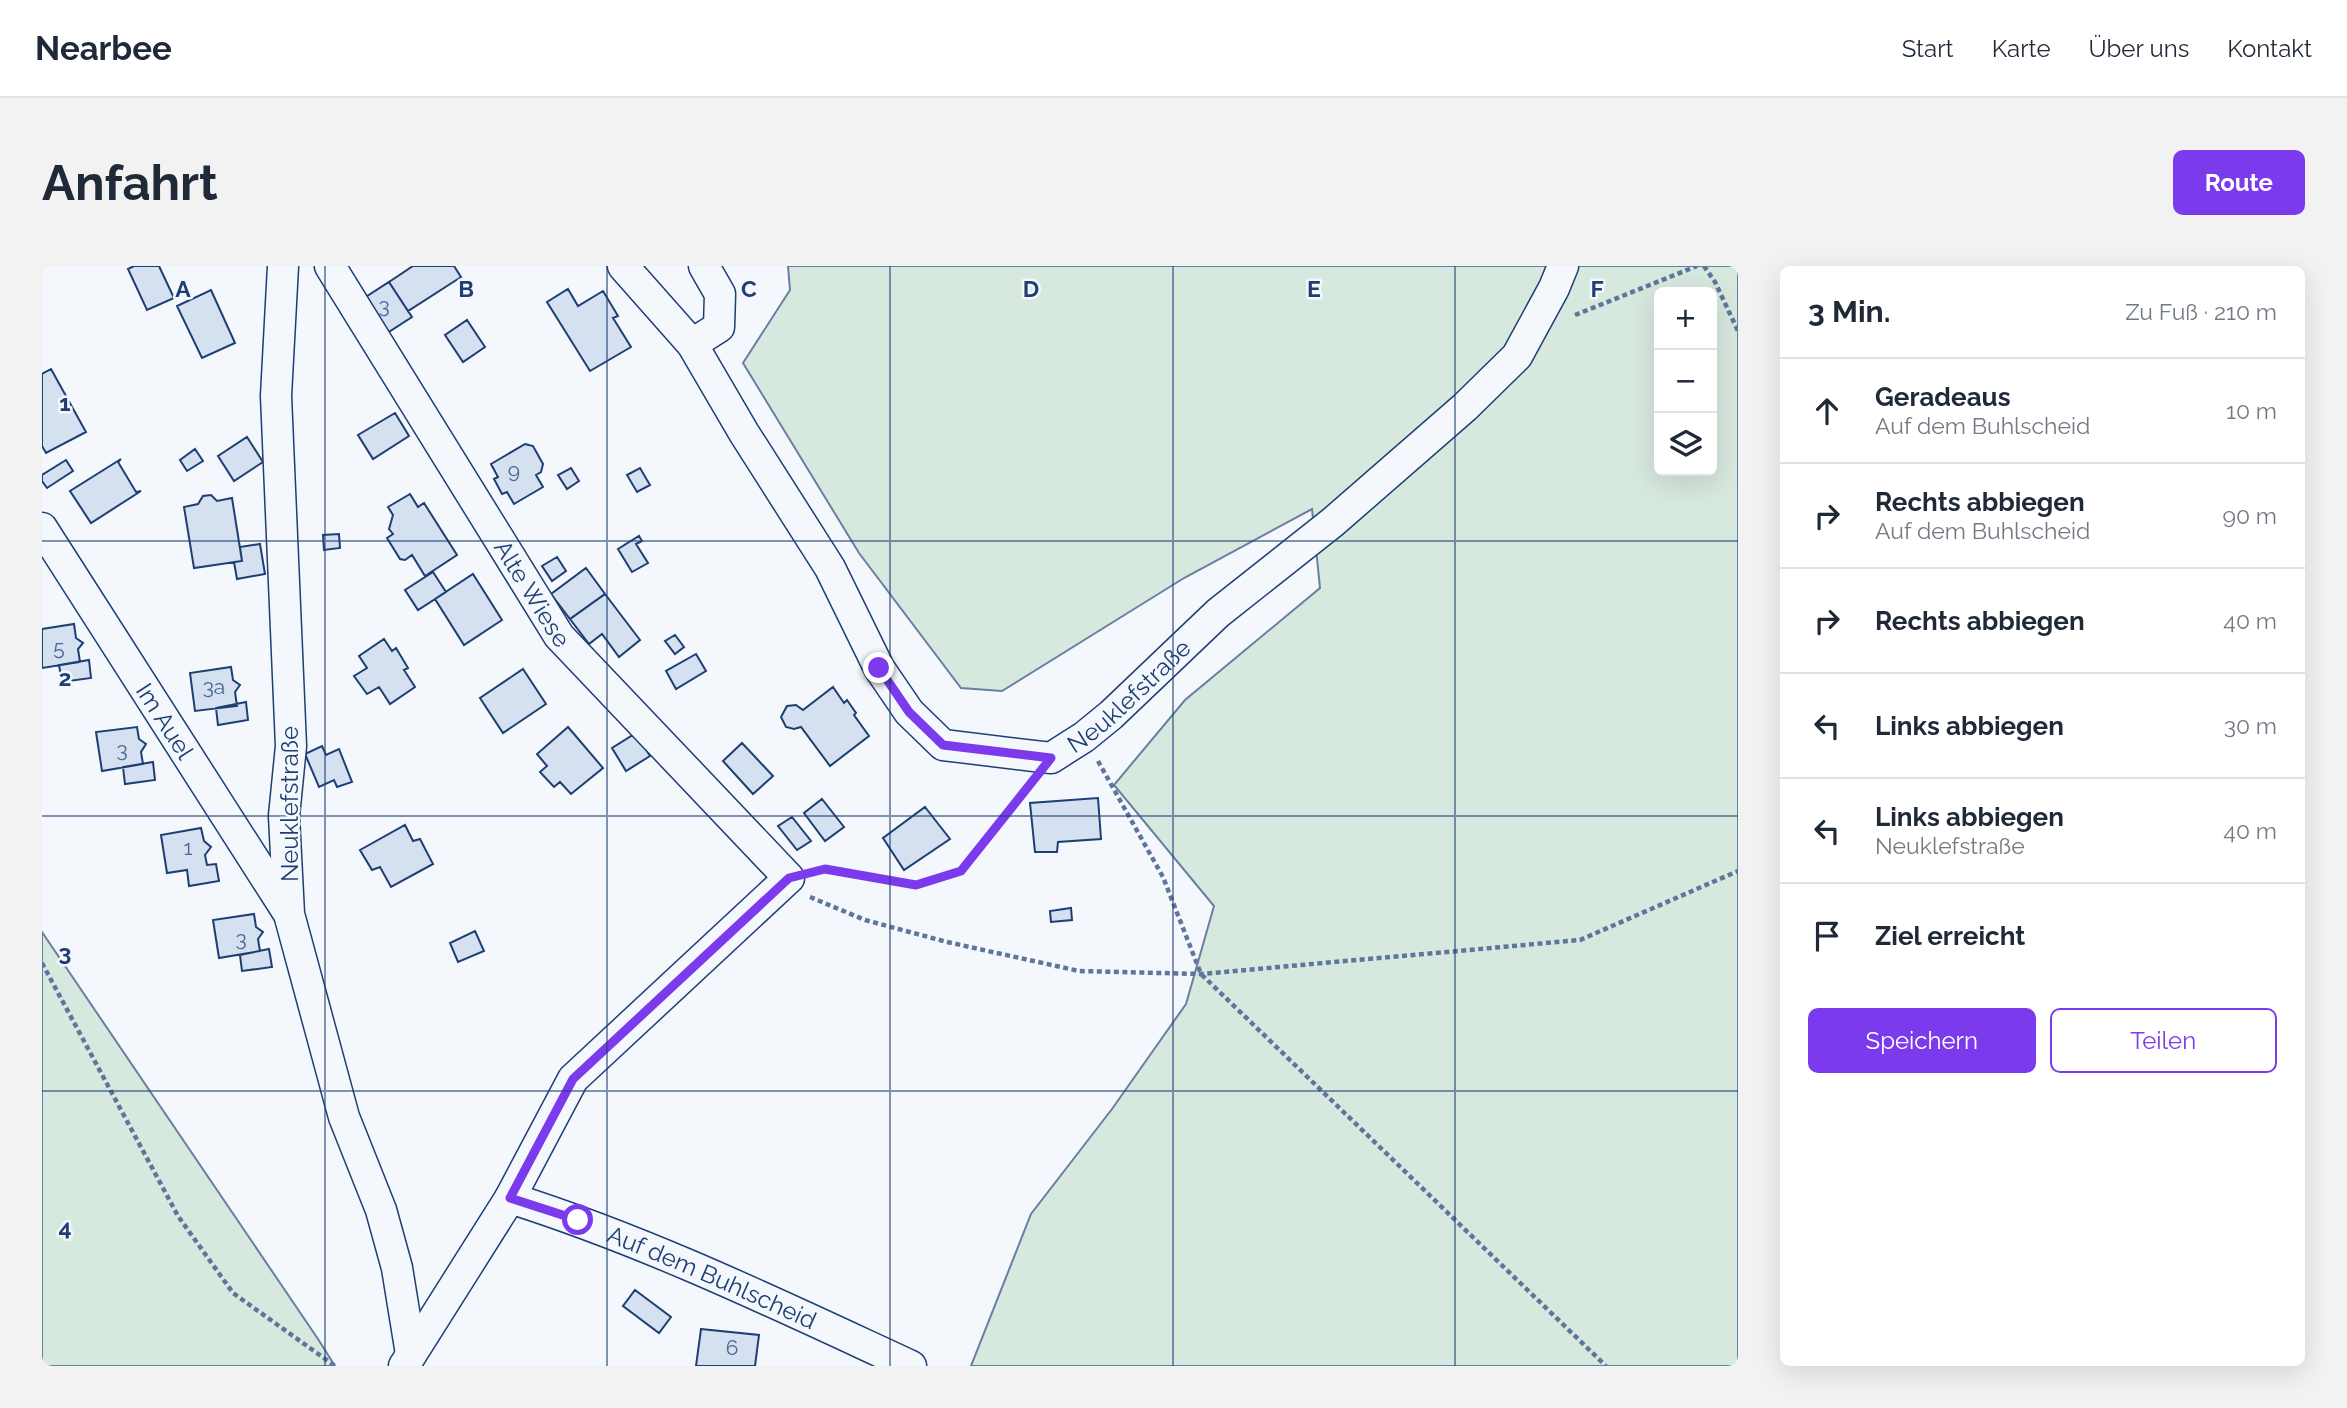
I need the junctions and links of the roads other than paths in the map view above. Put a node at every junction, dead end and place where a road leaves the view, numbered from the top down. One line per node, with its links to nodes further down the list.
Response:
1 (284, 266): 8 (street, Neuklefstraße)
2 (330, 266): 9 (street, Alte Wiese)
3 (623, 266): 6 (street, Neuklefstraße)
4 (704, 266): 6 (street)
5 (1563, 266): 6 (street, Neuklefstraße)
6 (692, 344)
7 (42, 528): 8 (street, Im Auel)
8 (289, 914): 10 (street, Neuklefstraße)
9 (510, 1198): 10 (street); 11 (street, Auf dem Buhlscheid)
10 (408, 1360)
11 (911, 1366)

